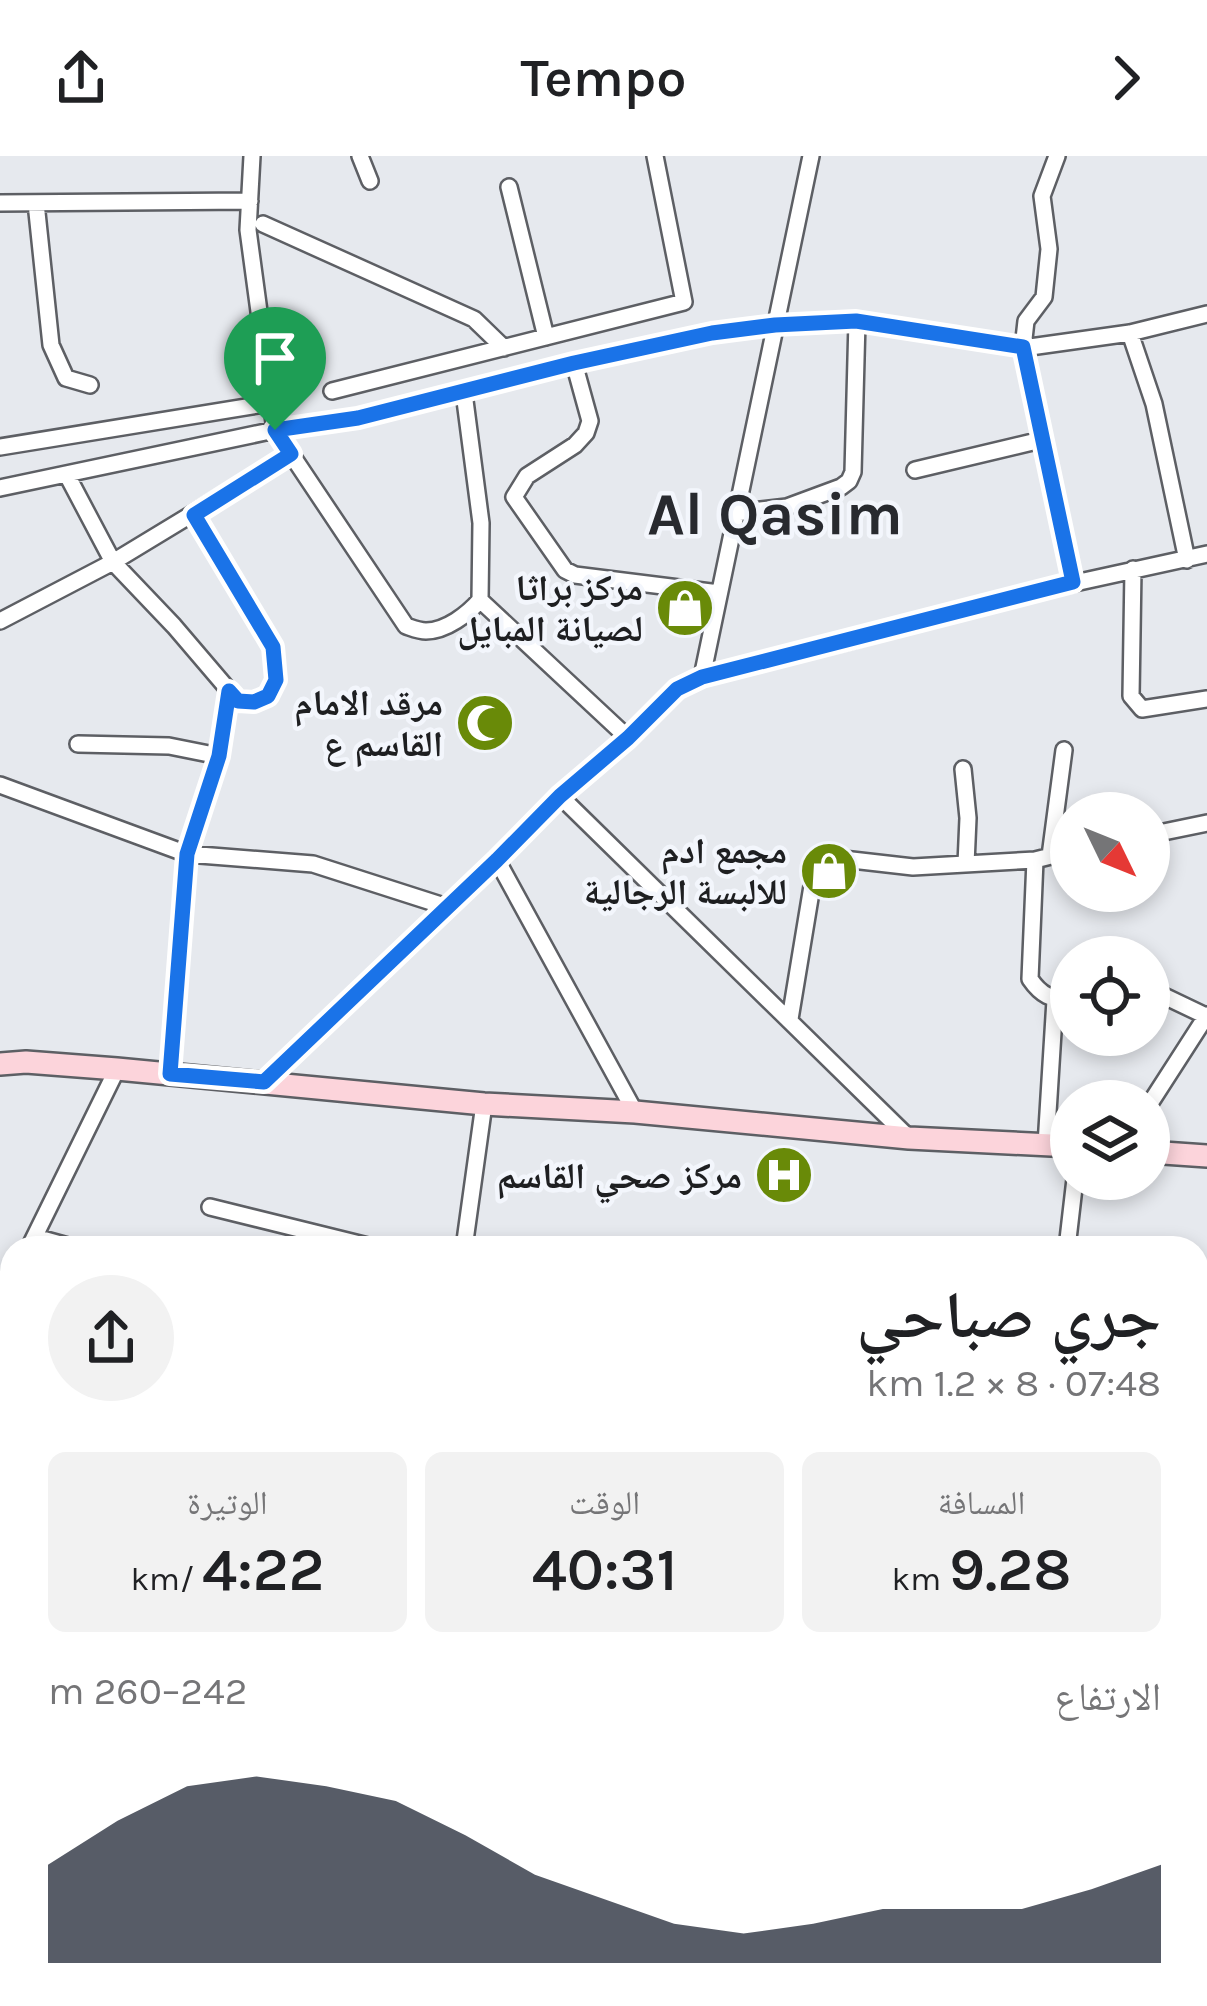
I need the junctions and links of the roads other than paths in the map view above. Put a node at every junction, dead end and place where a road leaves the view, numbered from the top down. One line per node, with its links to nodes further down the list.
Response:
1 (251, 156): 8 (street)
2 (360, 156): 6 (street)
3 (656, 156): 16 (street)
4 (811, 156): 14 (street)
5 (1057, 156): 17 (street)
6 (370, 181)
7 (509, 187): 16 (street)
8 (250, 200): 10 (street); 23 (street)
9 (0, 203): 10 (street)
10 (36, 203): 20 (street)
11 (263, 224): 18 (street)
12 (1207, 314): 15 (street)
13 (856, 321): 14 (street); 17 (street); 31 (street)
14 (775, 325): 19 (street); 31 (street)
15 (1130, 333): 17 (street); 34 (street)
16 (546, 337): 18 (street)
17 (1023, 347): 25 (street)
18 (504, 348): 21 (street)
19 (574, 363): 22 (street); 38 (street)
20 (90, 385)
21 (332, 392)
22 (464, 393): 24 (street); 39 (street)
23 (270, 403): 24 (street); 26 (street)
24 (275, 430): 27 (street); 29 (street)
25 (1041, 440): 28 (street); 37 (street)
26 (0, 447)
27 (291, 454): 32 (street); 39 (street)
28 (915, 470)
29 (67, 475): 30 (street); 35 (street)
30 (0, 488)
31 (735, 513): 38 (street)
32 (194, 515): 35 (street); 42 (street)
33 (1207, 554): 34 (street)
34 (1187, 560): 36 (street)
35 (113, 562): 40 (street); 42 (street)
36 (1133, 569): 37 (street); 43 (street)
37 (1073, 582): 41 (street)
38 (719, 593): 41 (street)
39 (480, 600): 44 (street)
40 (0, 621)
41 (702, 677): 44 (street)
42 (229, 691): 47 (street)
43 (1207, 699)
44 (628, 738): 50 (street)
45 (78, 744): 47 (street)
46 (1064, 751): 55 (street)
47 (219, 756): 53 (street)
48 (963, 769): 57 (street)
49 (0, 784): 53 (street)
50 (560, 796): 56 (street); 62 (street)
51 (1207, 823): 52 (street)
52 (1170, 831)
53 (187, 854): 58 (street); 66 (street)
54 (1050, 856): 55 (street)
55 (1042, 858): 57 (street); 59 (street)
56 (497, 860): 58 (street); 70 (street)
57 (966, 864): 62 (street)
58 (447, 907): 68 (street)
59 (1050, 996)
60 (1170, 999): 61 (street)
61 (1206, 1015): 67 (street)
62 (790, 1018): 71 (street)
63 (1056, 1056): 72 (street)
64 (0, 1064): 65 (street)
65 (117, 1069): 66 (street); 78 (street)
66 (170, 1074): 68 (street)
67 (1165, 1080)
68 (264, 1082): 69 (street)
69 (484, 1104): 70 (street); 80 (street)
70 (635, 1112): 71 (street)
71 (909, 1138): 72 (street)
72 (1046, 1145): 73 (street)
73 (1050, 1145)
74 (1170, 1153): 75 (street)
75 (1207, 1156)
76 (1073, 1200): 81 (street)
77 (210, 1207): 79 (street)
78 (35, 1236)
79 (327, 1236)
80 (466, 1236)
81 (1068, 1236)

